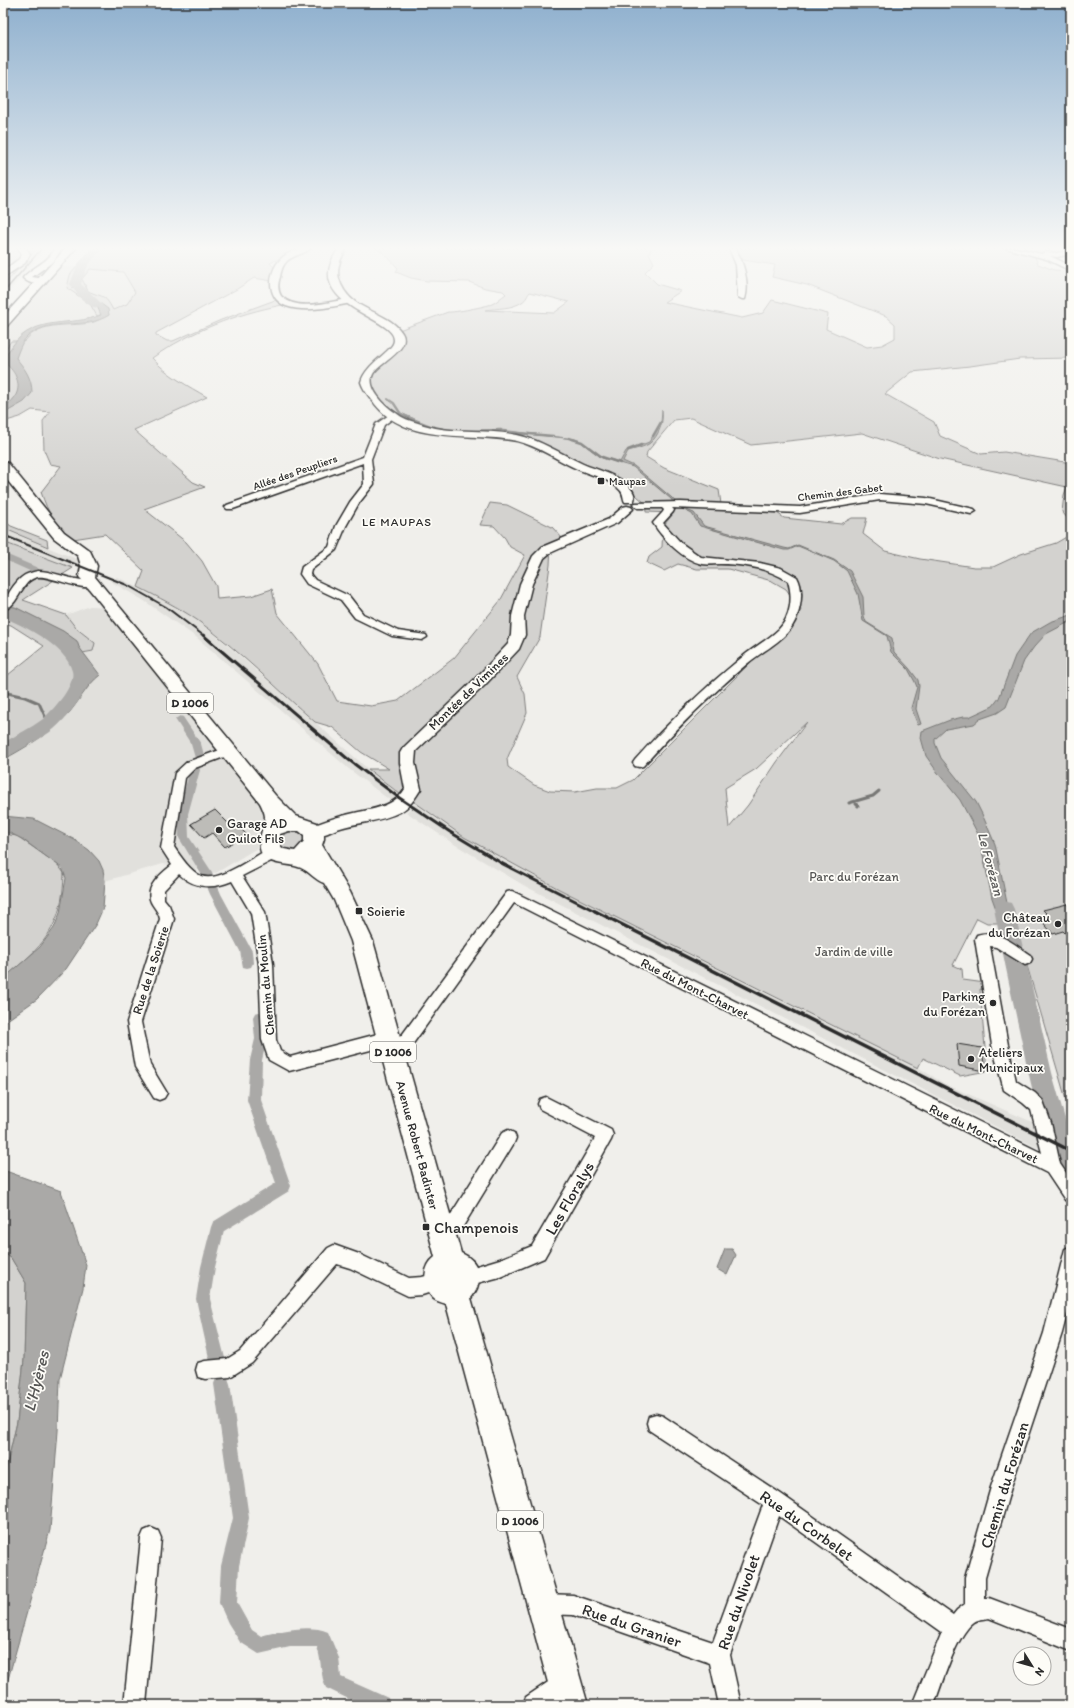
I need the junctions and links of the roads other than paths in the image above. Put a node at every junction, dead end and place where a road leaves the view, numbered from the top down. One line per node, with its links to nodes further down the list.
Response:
1 (391, 328): 2 (street)
2 (392, 416): 3 (street); 5 (street)
3 (367, 459): 7 (street, Allée des Peupliers); 11 (street)
4 (3, 466): 9 (main road)
5 (631, 505): 6 (street, Chemin des Gabet); 16 (street, Montée de Vimines)
6 (673, 506): 8 (street, Chemin des Gabet); 13 (street)
7 (230, 507)
8 (971, 511)
9 (94, 587): 10 (street); 12 (main road, D 1006)
10 (5, 606)
11 (422, 637)
12 (228, 751): 14 (main road, D 1006); 18 (street)
13 (640, 763)
14 (268, 800): 15 (main road, D 1006); 17 (main road, D 1006)
15 (292, 823): 16 (main road); 17 (main road)
16 (313, 839): 17 (main road); 20 (main road, D 1006)
17 (279, 848): 19 (street); 20 (main road, D 1006)
18 (181, 866): 19 (street); 23 (street, Rue de la Soierie)
19 (234, 874): 22 (street, Chemin du Moulin)
20 (332, 880): 22 (main road, Avenue Robert Badinter / D 1006)
21 (1025, 959): 26 (street)
22 (390, 1043): 26 (street, Rue du Mont-Charvet); 28 (main road, Avenue Robert Badinter / D 1006)
23 (159, 1093)
24 (546, 1104): 30 (street, Les Floralys)
25 (508, 1138): 28 (street)
26 (1053, 1167): 27 (street)
27 (1071, 1194)
28 (440, 1229): 30 (main road, D 1006)
29 (1071, 1255): 36 (street, Chemin du Forézan)
30 (453, 1278): 31 (street); 35 (main road, D 1006)
31 (205, 1370)
32 (656, 1423): 33 (street, Rue du Corbelet)
33 (774, 1501): 37 (street, Rue du Corbelet); 39 (street, Rue du Nivolet)
34 (151, 1538): 41 (street)
35 (543, 1604): 39 (street, Rue du Granier); 40 (main road, D 1006)
36 (975, 1610): 37 (street); 38 (street)
37 (956, 1629): 44 (street)
38 (1071, 1640)
39 (719, 1655): 43 (street, Rue du Nivolet)
40 (568, 1695): 42 (street)
41 (135, 1705)
42 (534, 1705)
43 (730, 1705)
44 (923, 1705)

